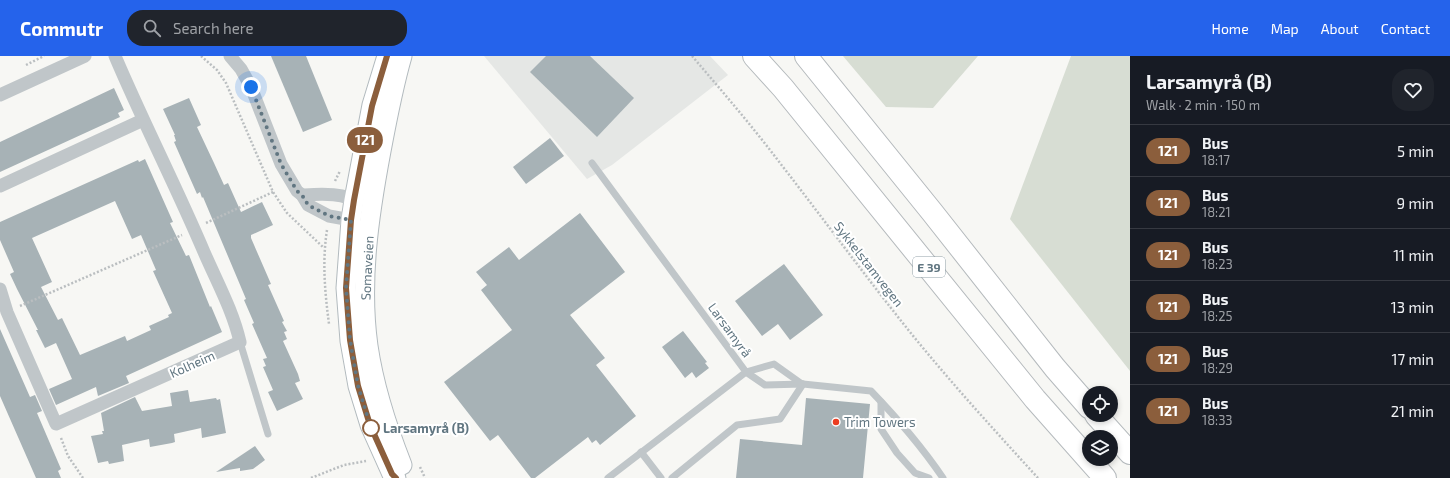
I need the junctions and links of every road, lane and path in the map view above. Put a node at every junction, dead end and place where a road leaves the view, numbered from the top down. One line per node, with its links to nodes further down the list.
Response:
1 (85, 56): 9 (street)
2 (115, 56): 10 (street)
3 (230, 56): 14 (street)
4 (387, 56): 15 (main road, Somaveien)
5 (402, 56): 16 (main road, Somaveien)
6 (692, 56): 43 (path, Sykkelstamvegen)
7 (754, 56): 44 (highway, E 39)
8 (806, 56): 24 (highway, E 39)
9 (0, 95)
10 (143, 120): 12 (street); 18 (street)
11 (592, 164): 22 (lane, Larsamyrå)
12 (0, 186)
13 (273, 192): 18 (path)
14 (302, 195): 15 (street); 17 (street)
15 (354, 200): 16 (street); 17 (main road, Somaveien)
16 (371, 213): 17 (street); 36 (main road, Somaveien)
17 (351, 220): 35 (main road, Somaveien)
18 (194, 229): 20 (path); 21 (street)
19 (0, 289): 20 (street)
20 (7, 312): 27 (street)
21 (240, 342): 27 (street, Kolheim); 28 (lane)
22 (746, 372): 23 (lane); 23 (lane); 29 (lane, Larsamyrå)
23 (803, 384): 25 (lane); 40 (lane)
24 (1082, 399)
25 (882, 402): 41 (lane); 42 (lane)
26 (1102, 422): 30 (highway)
27 (56, 424): 33 (path)
28 (268, 434)
29 (641, 452): 38 (lane, Larsamyrå); 39 (lane)
30 (1130, 453)
31 (366, 460): 34 (path)
32 (419, 464): 37 (path)
33 (83, 478)
34 (312, 478)
35 (396, 478)
36 (406, 478)
37 (425, 478)
38 (608, 478)
39 (660, 478)
40 (672, 478)
41 (929, 478)
42 (943, 478)
43 (1038, 478)
44 (1105, 478)

